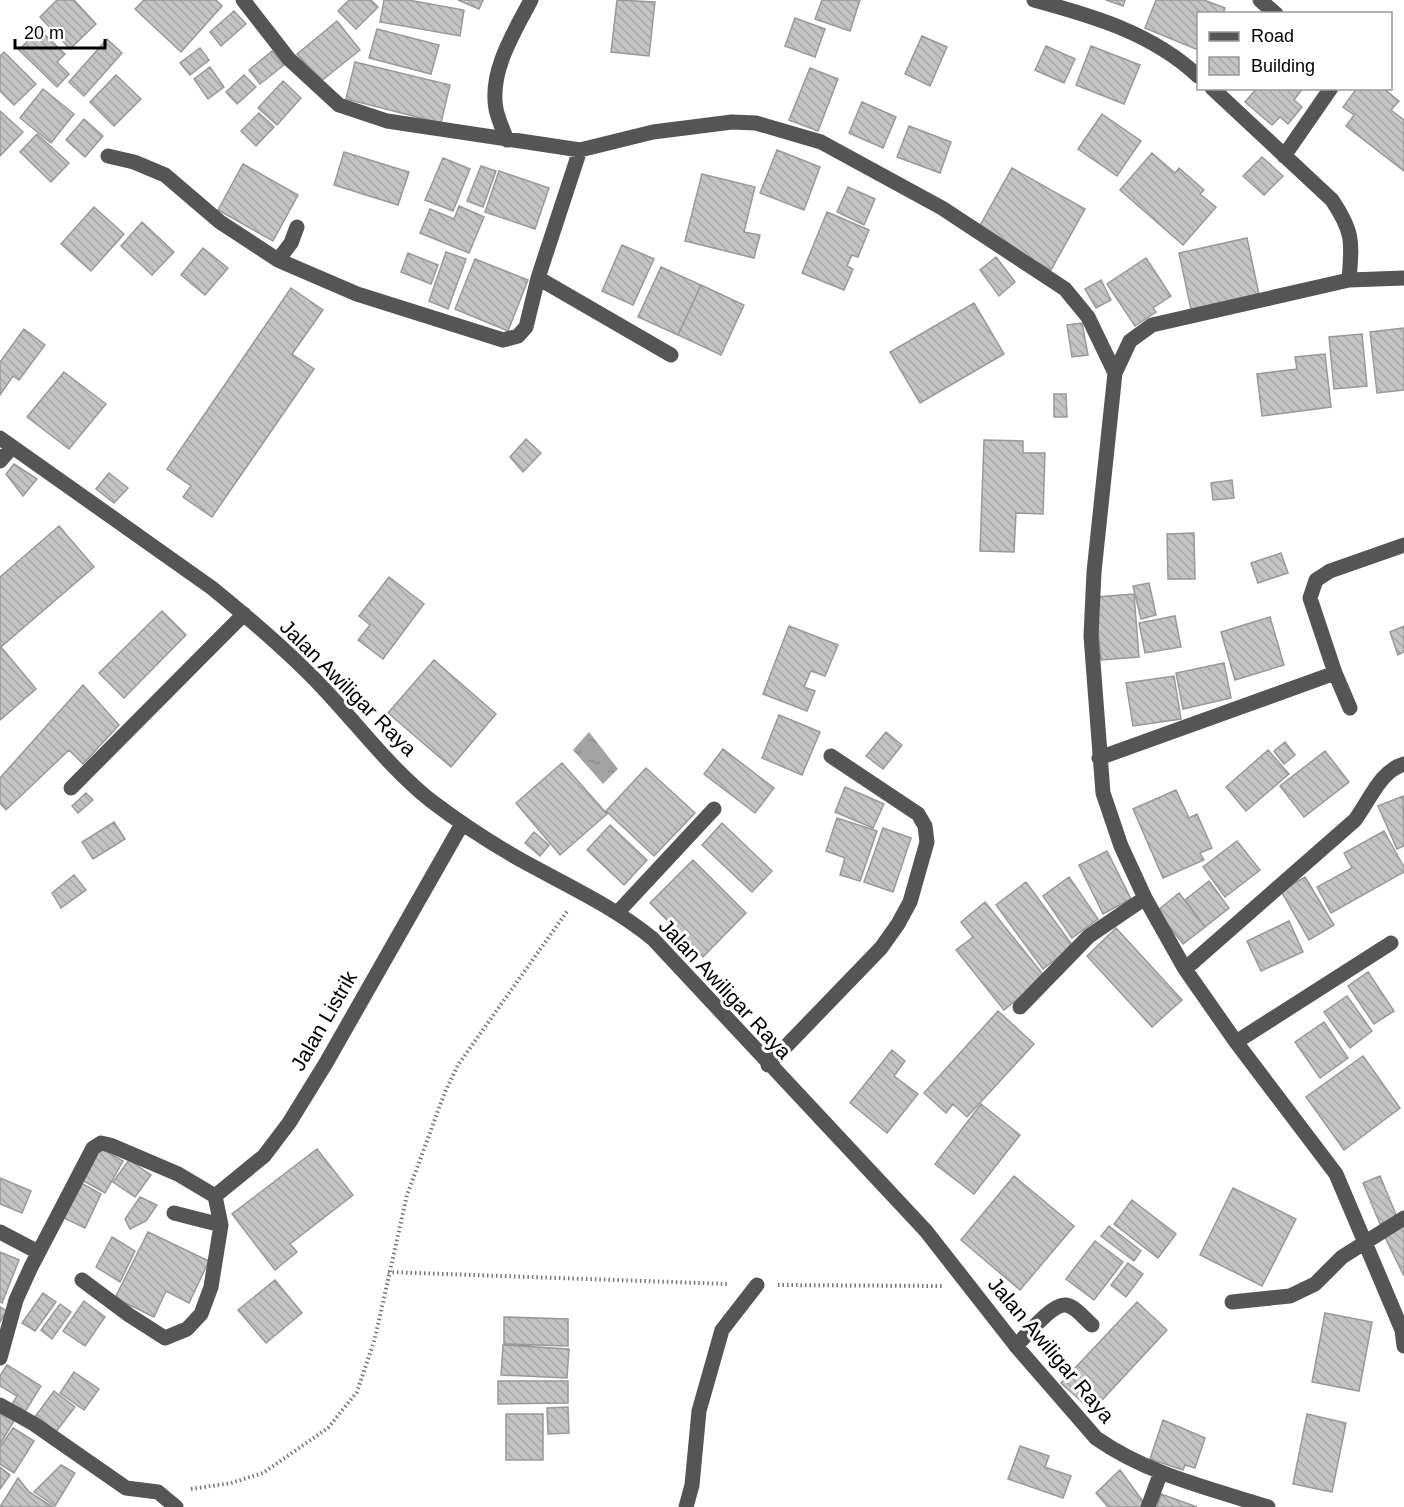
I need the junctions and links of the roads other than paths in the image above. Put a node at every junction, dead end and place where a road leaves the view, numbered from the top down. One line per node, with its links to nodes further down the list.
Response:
1 (243, 0): 9 (street)
2 (531, 0): 9 (street)
3 (1034, 0): 6 (street)
4 (1260, 0): 5 (street)
5 (1274, 12)
6 (1197, 75)
7 (1214, 90): 12 (street)
8 (1331, 90): 12 (street)
9 (507, 140): 10 (street)
10 (580, 150): 15 (street); 19 (street)
11 (108, 156): 14 (street)
12 (1284, 156): 17 (street)
13 (297, 227): 14 (street)
14 (278, 260): 15 (street)
15 (538, 278): 18 (street)
16 (1404, 278): 17 (street)
17 (1349, 280): 19 (street)
18 (671, 355)
19 (1115, 373): 27 (street)
20 (6, 442): 21 (street); 23 (street, Jalan Awiligar Raya)
21 (0, 461)
22 (1404, 545): 24 (street)
23 (244, 614): 29 (street); 31 (street, Jalan Awiligar Raya)
24 (1335, 673): 25 (street); 27 (street)
25 (1350, 708)
26 (831, 756): 38 (street)
27 (1099, 758): 32 (street)
28 (1404, 764): 35 (street)
29 (71, 788)
30 (714, 809): 33 (street)
31 (462, 824): 33 (street, Jalan Awiligar Raya); 39 (street, Jalan Listrik)
32 (1145, 898): 35 (street); 36 (street)
33 (618, 912): 38 (street, Jalan Awiligar Raya)
34 (1391, 943): 37 (street)
35 (1185, 969): 37 (street)
36 (1020, 1007)
37 (1236, 1042): 44 (street)
38 (768, 1065): 50 (street, Jalan Awiligar Raya)
39 (215, 1196): 42 (street); 45 (street)
40 (174, 1213): 42 (street)
41 (1404, 1218): 44 (street)
42 (221, 1225): 46 (street)
43 (0, 1232): 45 (street)
44 (1364, 1241): 48 (street); 51 (street)
45 (38, 1252): 52 (street)
46 (82, 1280)
47 (757, 1285): 56 (street)
48 (1232, 1302)
49 (1092, 1325): 50 (street)
50 (1016, 1346): 54 (street, Jalan Awiligar Raya)
51 (1404, 1346)
52 (0, 1358)
53 (0, 1405): 55 (street)
54 (1161, 1472): 57 (street); 58 (street, Jalan Awiligar Raya)
55 (176, 1507)
56 (686, 1507)
57 (1148, 1507)
58 (1268, 1507)

